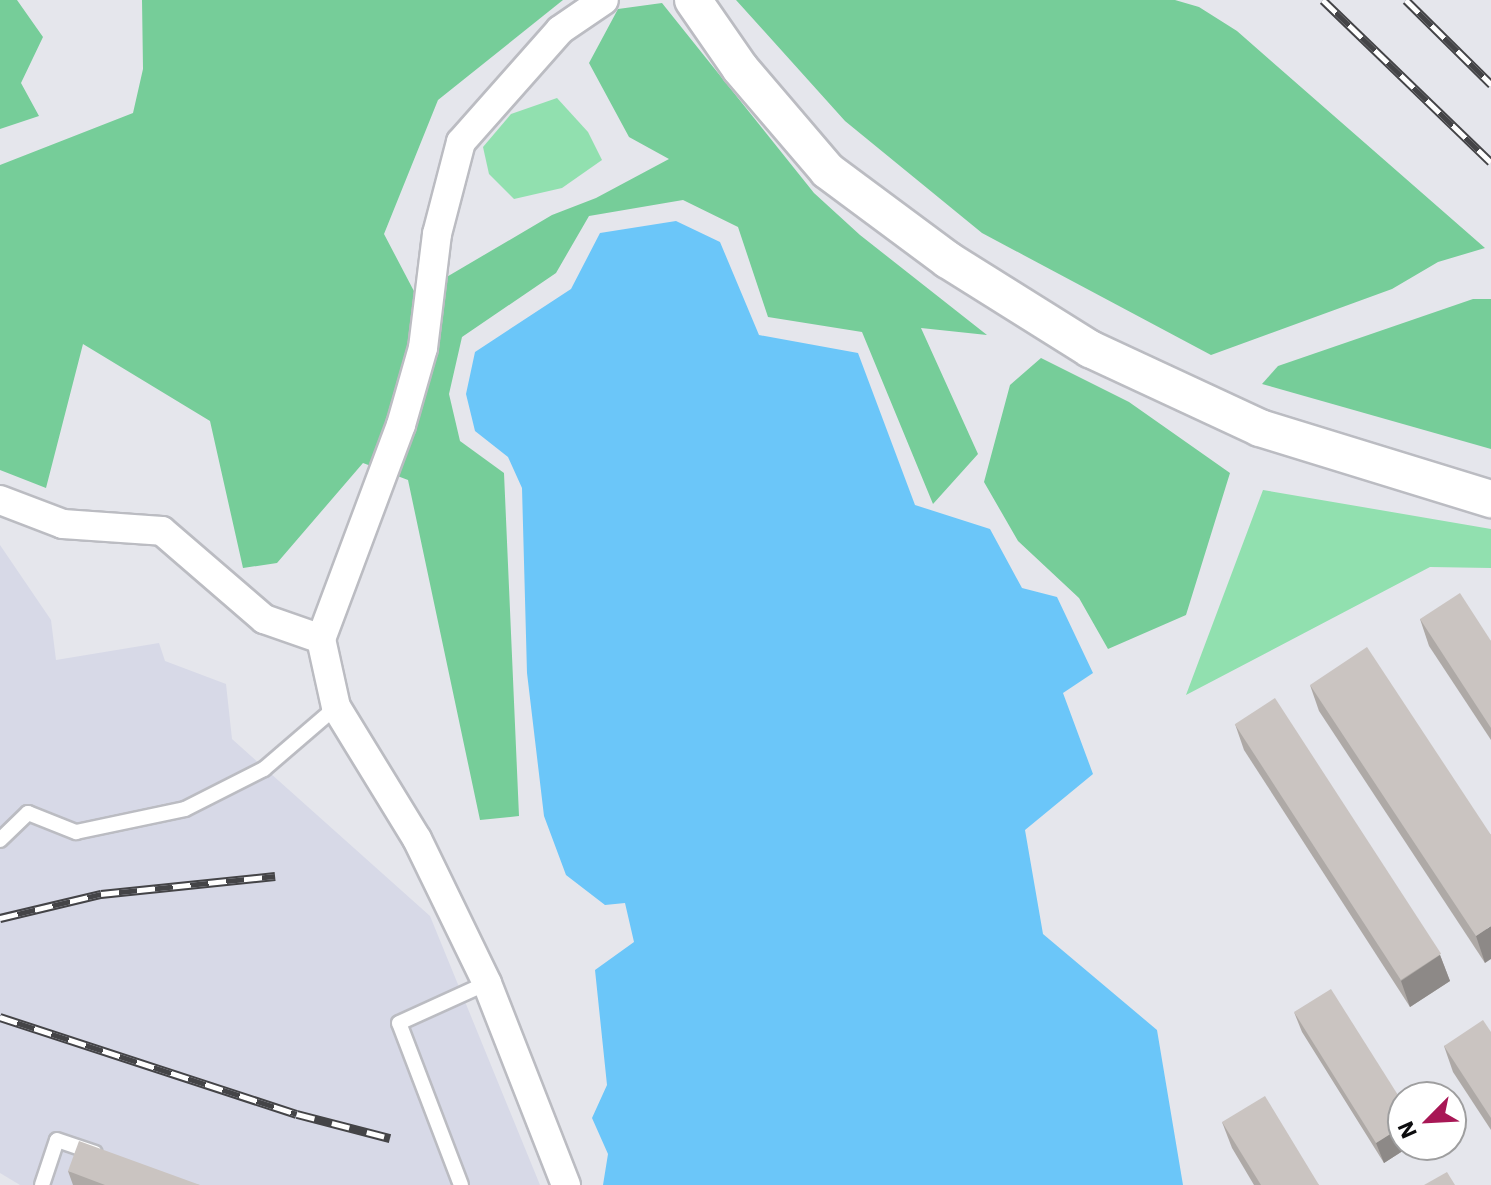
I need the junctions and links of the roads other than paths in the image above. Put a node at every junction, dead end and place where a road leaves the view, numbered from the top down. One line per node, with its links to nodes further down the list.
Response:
1 (604, 0): 5 (street)
2 (693, 0): 3 (street)
3 (1491, 499)
4 (0, 500): 5 (street)
5 (321, 639): 6 (street)
6 (336, 707): 7 (lane); 8 (street)
7 (0, 840)
8 (487, 983): 11 (lane); 12 (street)
9 (115, 1160): 10 (lane)
10 (42, 1185)
11 (461, 1185)
12 (566, 1185)

